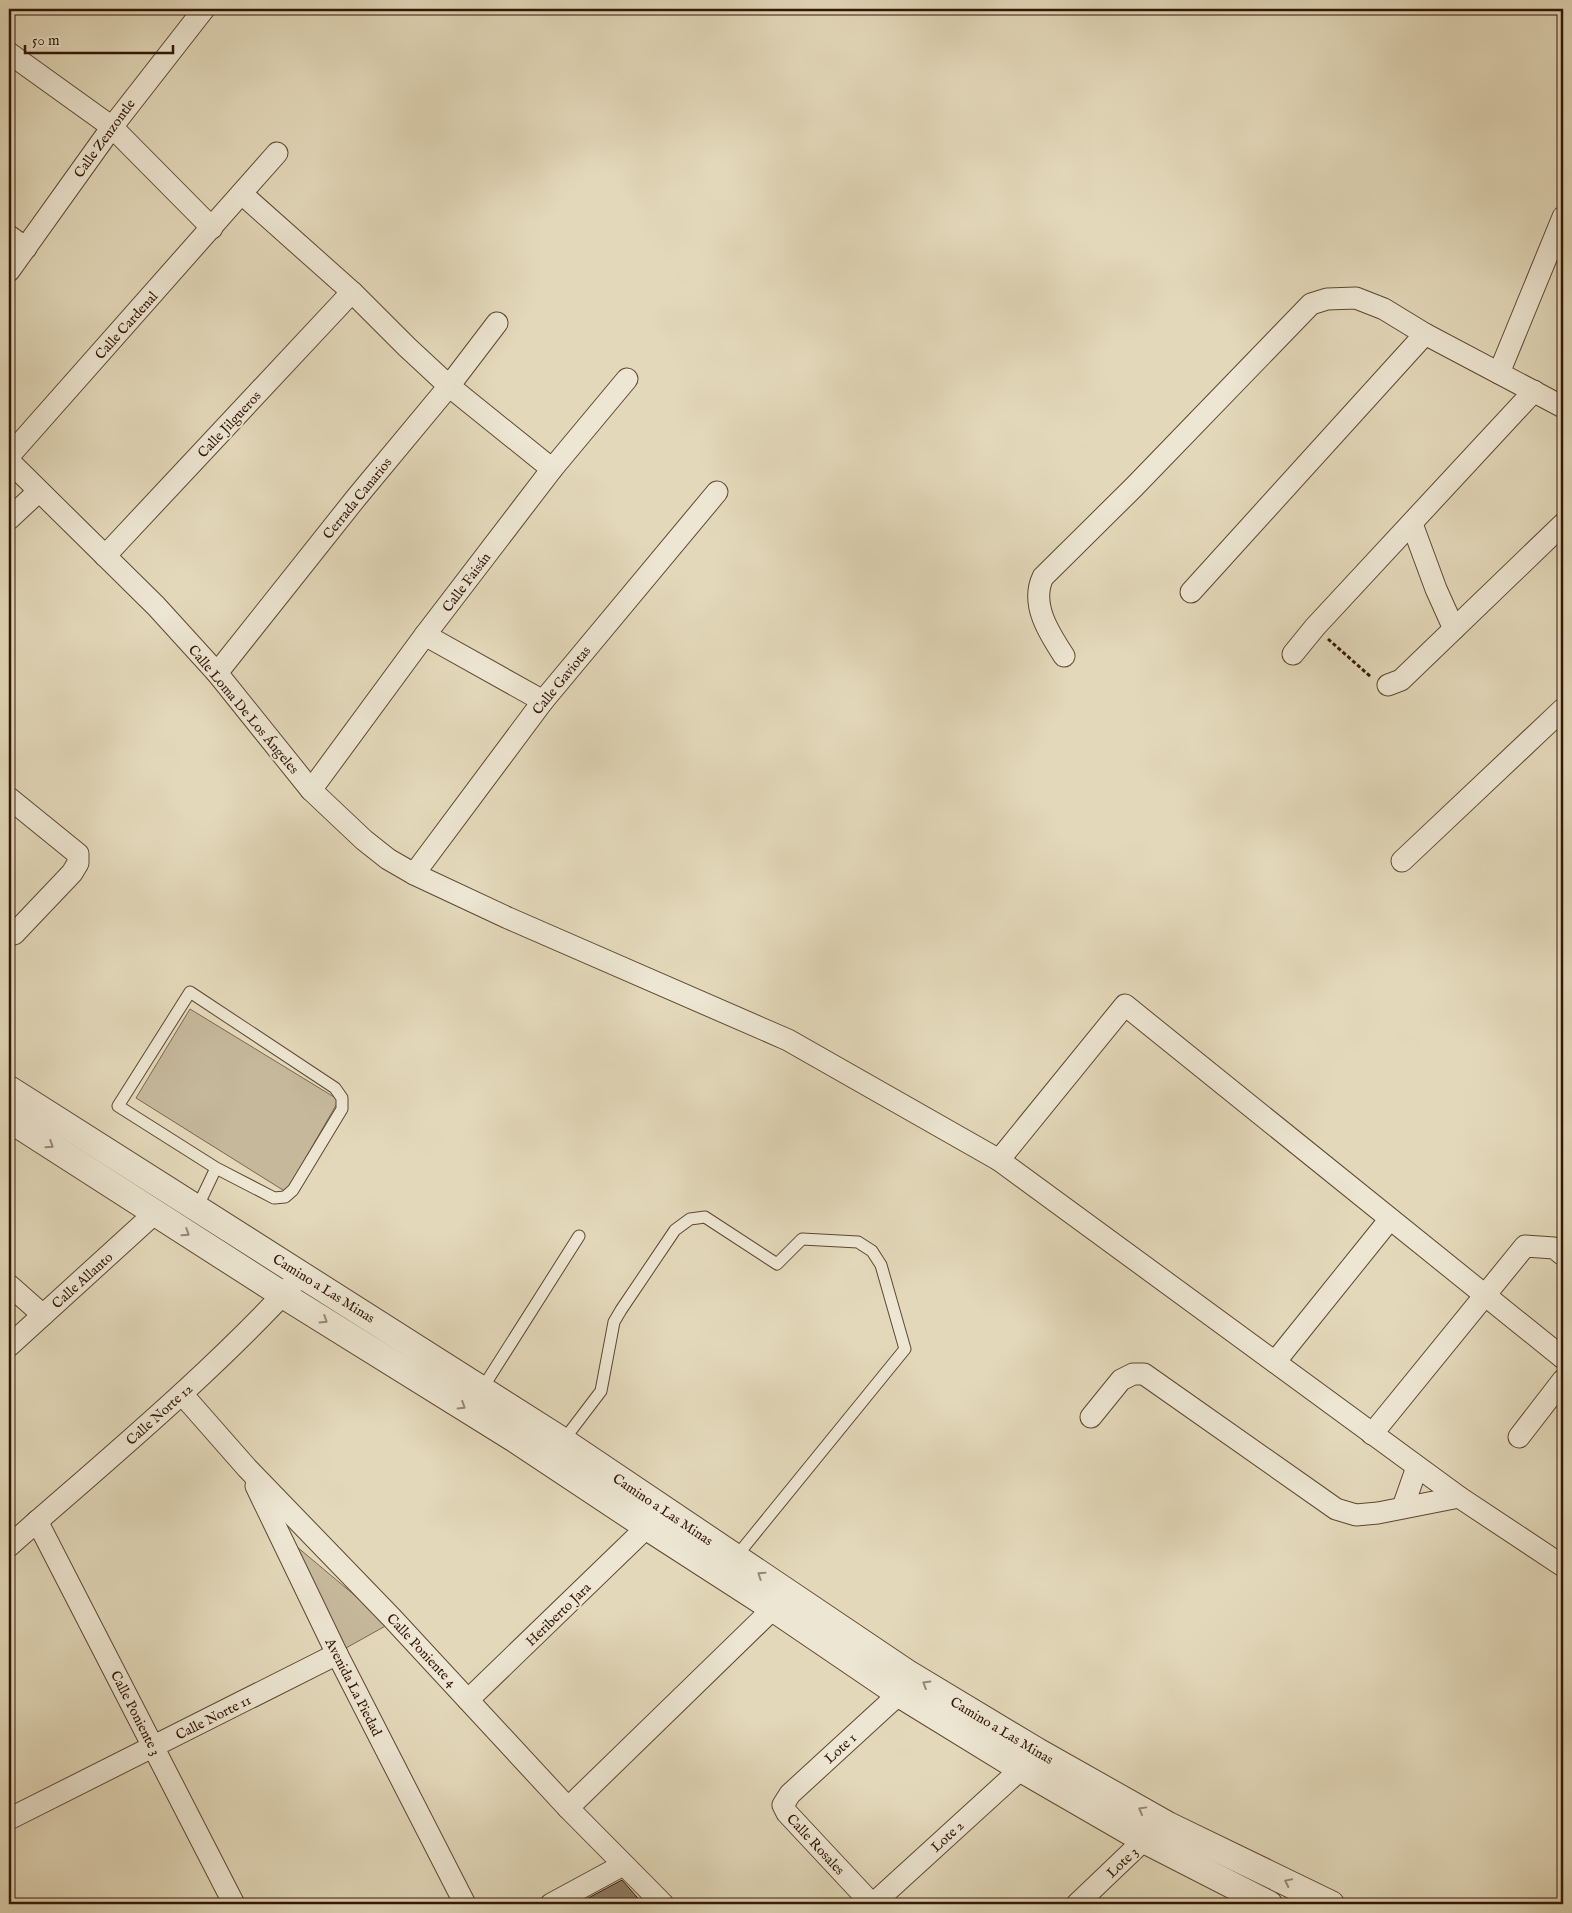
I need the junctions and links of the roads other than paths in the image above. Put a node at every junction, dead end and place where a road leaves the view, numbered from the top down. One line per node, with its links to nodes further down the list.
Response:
1 (204, 9): 3 (street, Calle Zenzontle)
2 (9, 52): 3 (street)
3 (112, 127): 7 (street); 8 (street, Calle Zenzontle)
4 (277, 153): 5 (street, Calle Cardenal)
5 (242, 194): 7 (street, Calle Cardenal); 10 (street)
6 (1563, 218): 13 (street)
7 (212, 228): 18 (street, Calle Cardenal)
8 (17, 242): 9 (street, Calle Zenzontle)
9 (9, 271)
10 (352, 292): 15 (street); 26 (street, Calle Jilgueros)
11 (497, 324): 15 (street, Cerrada Canarios)
12 (1425, 334): 13 (street); 27 (street); 31 (street)
13 (1499, 373): 16 (street)
14 (627, 379): 20 (street, Calle Faisán)
15 (450, 386): 20 (street); 32 (street, Cerrada Canarios)
16 (1534, 391): 17 (street); 24 (street)
17 (1563, 407)
18 (9, 456)
19 (9, 461): 21 (street, Calle Loma De Los Ángeles)
20 (552, 469): 29 (street, Calle Faisán)
21 (39, 491): 23 (street); 26 (street, Calle Loma De Los Ángeles)
22 (717, 492): 34 (street, Calle Gaviotas)
23 (9, 519)
24 (1412, 524): 28 (street); 30 (street)
25 (1563, 524): 28 (street)
26 (105, 556): 32 (street, Calle Loma De Los Ángeles)
27 (1191, 592)
28 (1454, 629): 33 (street)
29 (425, 635): 34 (street); 36 (street, Calle Faisán)
30 (1293, 654)
31 (1064, 656)
32 (217, 673): 36 (street, Calle Loma De Los Ángeles)
33 (1388, 685)
34 (543, 701): 39 (street, Calle Gaviotas)
35 (1563, 709): 38 (street)
36 (311, 790): 39 (street, Calle Loma De Los Ángeles)
37 (9, 798): 40 (street)
38 (1402, 861)
39 (414, 874): 43 (street, Calle Loma De Los Ángeles)
40 (9, 935)
41 (9, 1089): 45 (street, Camino a Las Minas)
42 (9, 1118): 46 (street, Camino a Las Minas, one-way to 46)
43 (999, 1160): 47 (street); 57 (street, Calle Loma De Los Ángeles)
44 (216, 1168): 44 (lane); 45 (lane)
45 (197, 1208): 50 (street, Camino a Las Minas)
46 (155, 1213): 52 (street, Camino a Las Minas, one-way to 52); 54 (street, Calle Allanto)
47 (1390, 1219): 53 (street); 57 (street)
48 (579, 1236): 59 (lane)
49 (1563, 1256): 53 (street)
50 (302, 1274): 52 (street, Calle Norte 12); 59 (street, Camino a Las Minas)
51 (9, 1285): 54 (street)
52 (283, 1295): 60 (street, Calle Norte 12); 70 (street, Camino a Las Minas, one-way to 70)
53 (1485, 1296): 56 (street); 62 (street)
54 (43, 1315): 55 (street, Calle Allanto)
55 (9, 1346)
56 (1563, 1358)
57 (1275, 1362): 62 (street, Calle Loma De Los Ángeles)
58 (1563, 1380): 63 (street)
59 (482, 1389): 64 (street, Camino a Las Minas)
60 (182, 1394): 66 (street, Calle Poniente 4); 69 (street, Calle Norte 12)
61 (1091, 1417): 68 (street)
62 (1372, 1434): 65 (street, Calle Loma De Los Ángeles)
63 (1519, 1437)
64 (563, 1441): 72 (street, Camino a Las Minas); 72 (lane)
65 (1418, 1467): 67 (street, Calle Loma De Los Ángeles); 68 (street)
66 (247, 1468): 75 (street, Avenida La Piedad); 77 (street, Calle Poniente 4)
67 (1459, 1497): 68 (street); 73 (street, Calle Loma De Los Ángeles)
68 (1403, 1507)
69 (37, 1521): 71 (street, Calle Norte 12); 78 (street, Calle Poniente 3)
70 (648, 1527): 74 (street, Camino a Las Minas); 77 (street, Heriberto Jara)
71 (9, 1546)
72 (735, 1558): 74 (street, Camino a Las Minas, one-way to 72)
73 (1563, 1566)
74 (781, 1601): 76 (street, Camino a Las Minas); 81 (street); 92 (street, Camino a Las Minas, one-way to 74)
75 (337, 1654): 78 (street, Calle Norte 11); 86 (street, Avenida La Piedad)
76 (899, 1694): 79 (street, Camino a Las Minas); 80 (street, Lote 1)
77 (468, 1700): 81 (street, Calle Poniente 4)
78 (154, 1747): 82 (street, Calle Norte 11); 85 (street, Calle Poniente 3)
79 (1021, 1768): 83 (street, Camino a Las Minas); 89 (street, Lote 2)
80 (783, 1804): 89 (street, Calle Rosales)
81 (568, 1808): 84 (street, Calle Poniente 4)
82 (9, 1820)
83 (1144, 1840): 90 (street, Lote 3); 91 (street, Camino a Las Minas)
84 (623, 1865): 87 (street); 88 (street, Calle Poniente 4)
85 (234, 1904)
86 (465, 1904)
87 (551, 1904)
88 (663, 1904)
89 (873, 1904)
90 (1077, 1904)
91 (1269, 1904)
92 (1331, 1904)

